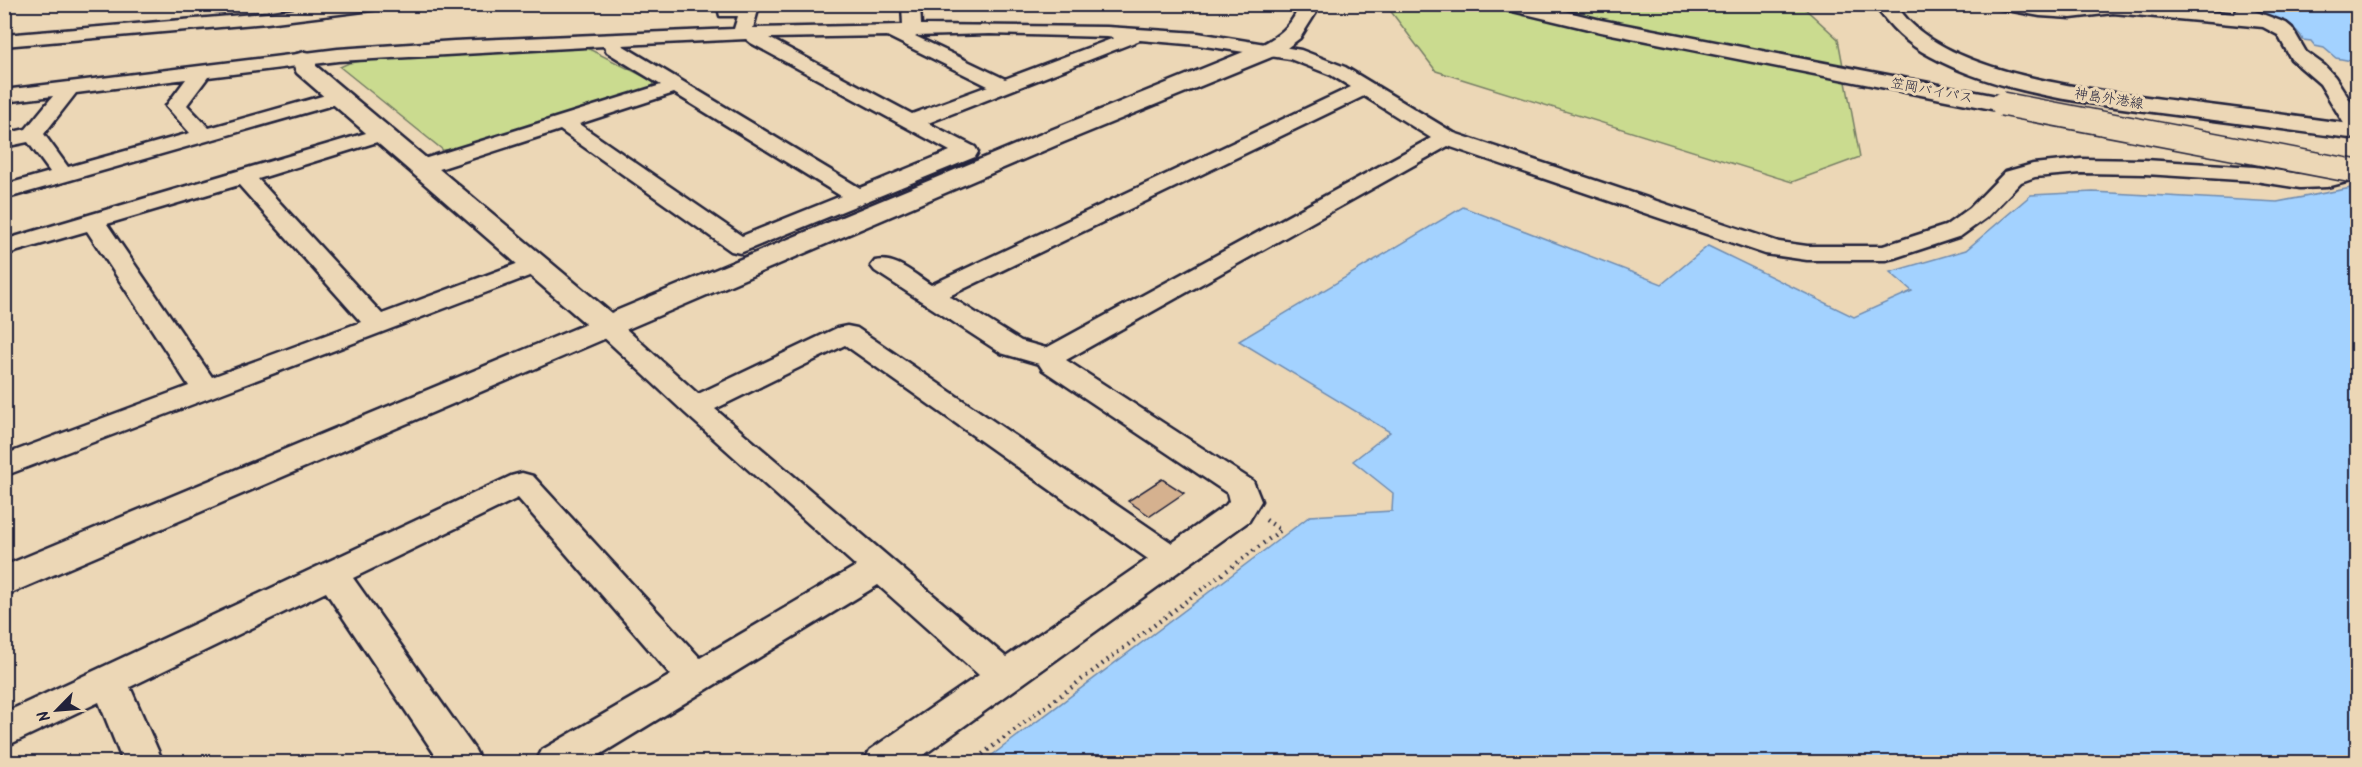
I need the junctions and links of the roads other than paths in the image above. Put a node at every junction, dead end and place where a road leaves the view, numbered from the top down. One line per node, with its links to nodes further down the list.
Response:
1 (380, 4): 9 (street)
2 (722, 4): 13 (street)
3 (911, 4): 12 (street)
4 (1303, 4): 17 (main road)
5 (1507, 4): 35 (main road, 笠岡バイパス, bridge)
6 (1884, 4): 28 (main road, 神島外港線)
7 (2002, 4): 10 (street)
8 (2225, 4): 10 (street)
9 (316, 9): 15 (street); 18 (street)
10 (2261, 22): 28 (street)
11 (891, 30): 12 (street); 13 (street); 21 (street)
12 (912, 30): 14 (street)
13 (749, 33): 16 (street); 26 (street)
14 (1136, 33): 17 (street); 21 (street)
15 (4, 40)
16 (610, 40): 18 (street); 20 (street)
17 (1271, 49): 22 (street); 46 (main road)
18 (305, 59): 19 (street); 25 (main road)
19 (200, 74): 23 (street); 31 (street)
20 (677, 86): 27 (street); 39 (street)
21 (1004, 86): 26 (street)
22 (1365, 88): 32 (street); 44 (street)
23 (69, 89): 24 (street); 29 (street)
24 (4, 96)
25 (340, 97): 30 (main road); 31 (street)
26 (911, 122): 39 (street)
27 (564, 123): 34 (street); 39 (street)
28 (2358, 131)
29 (33, 134): 33 (street); 36 (street)
30 (383, 134): 34 (main road); 37 (street)
31 (204, 135): 36 (street)
32 (1446, 138): 35 (street); 47 (street)
33 (4, 141)
34 (422, 167): 42 (main road)
35 (2358, 172)
36 (63, 175): 38 (street)
37 (244, 177): 40 (street); 45 (street)
38 (4, 192)
39 (858, 197)
40 (93, 221): 41 (street); 48 (street)
41 (4, 248)
42 (536, 265): 45 (street); 46 (main road)
43 (885, 266): 44 (street)
44 (930, 296): 47 (street)
45 (378, 325): 48 (street)
46 (607, 326): 49 (street); 54 (main road)
47 (1049, 357): 51 (street)
48 (206, 390): 50 (street)
49 (694, 407): 51 (street); 52 (street)
50 (4, 466)
51 (1170, 558): 55 (street)
52 (880, 568): 55 (street); 56 (street)
53 (333, 575): 56 (street); 57 (street); 60 (street)
54 (4, 582)
55 (1004, 676): 62 (street)
56 (696, 678): 61 (street)
57 (109, 681): 58 (street); 59 (street)
58 (4, 730)
59 (143, 762)
60 (461, 762)
61 (556, 762)
62 (884, 762)

